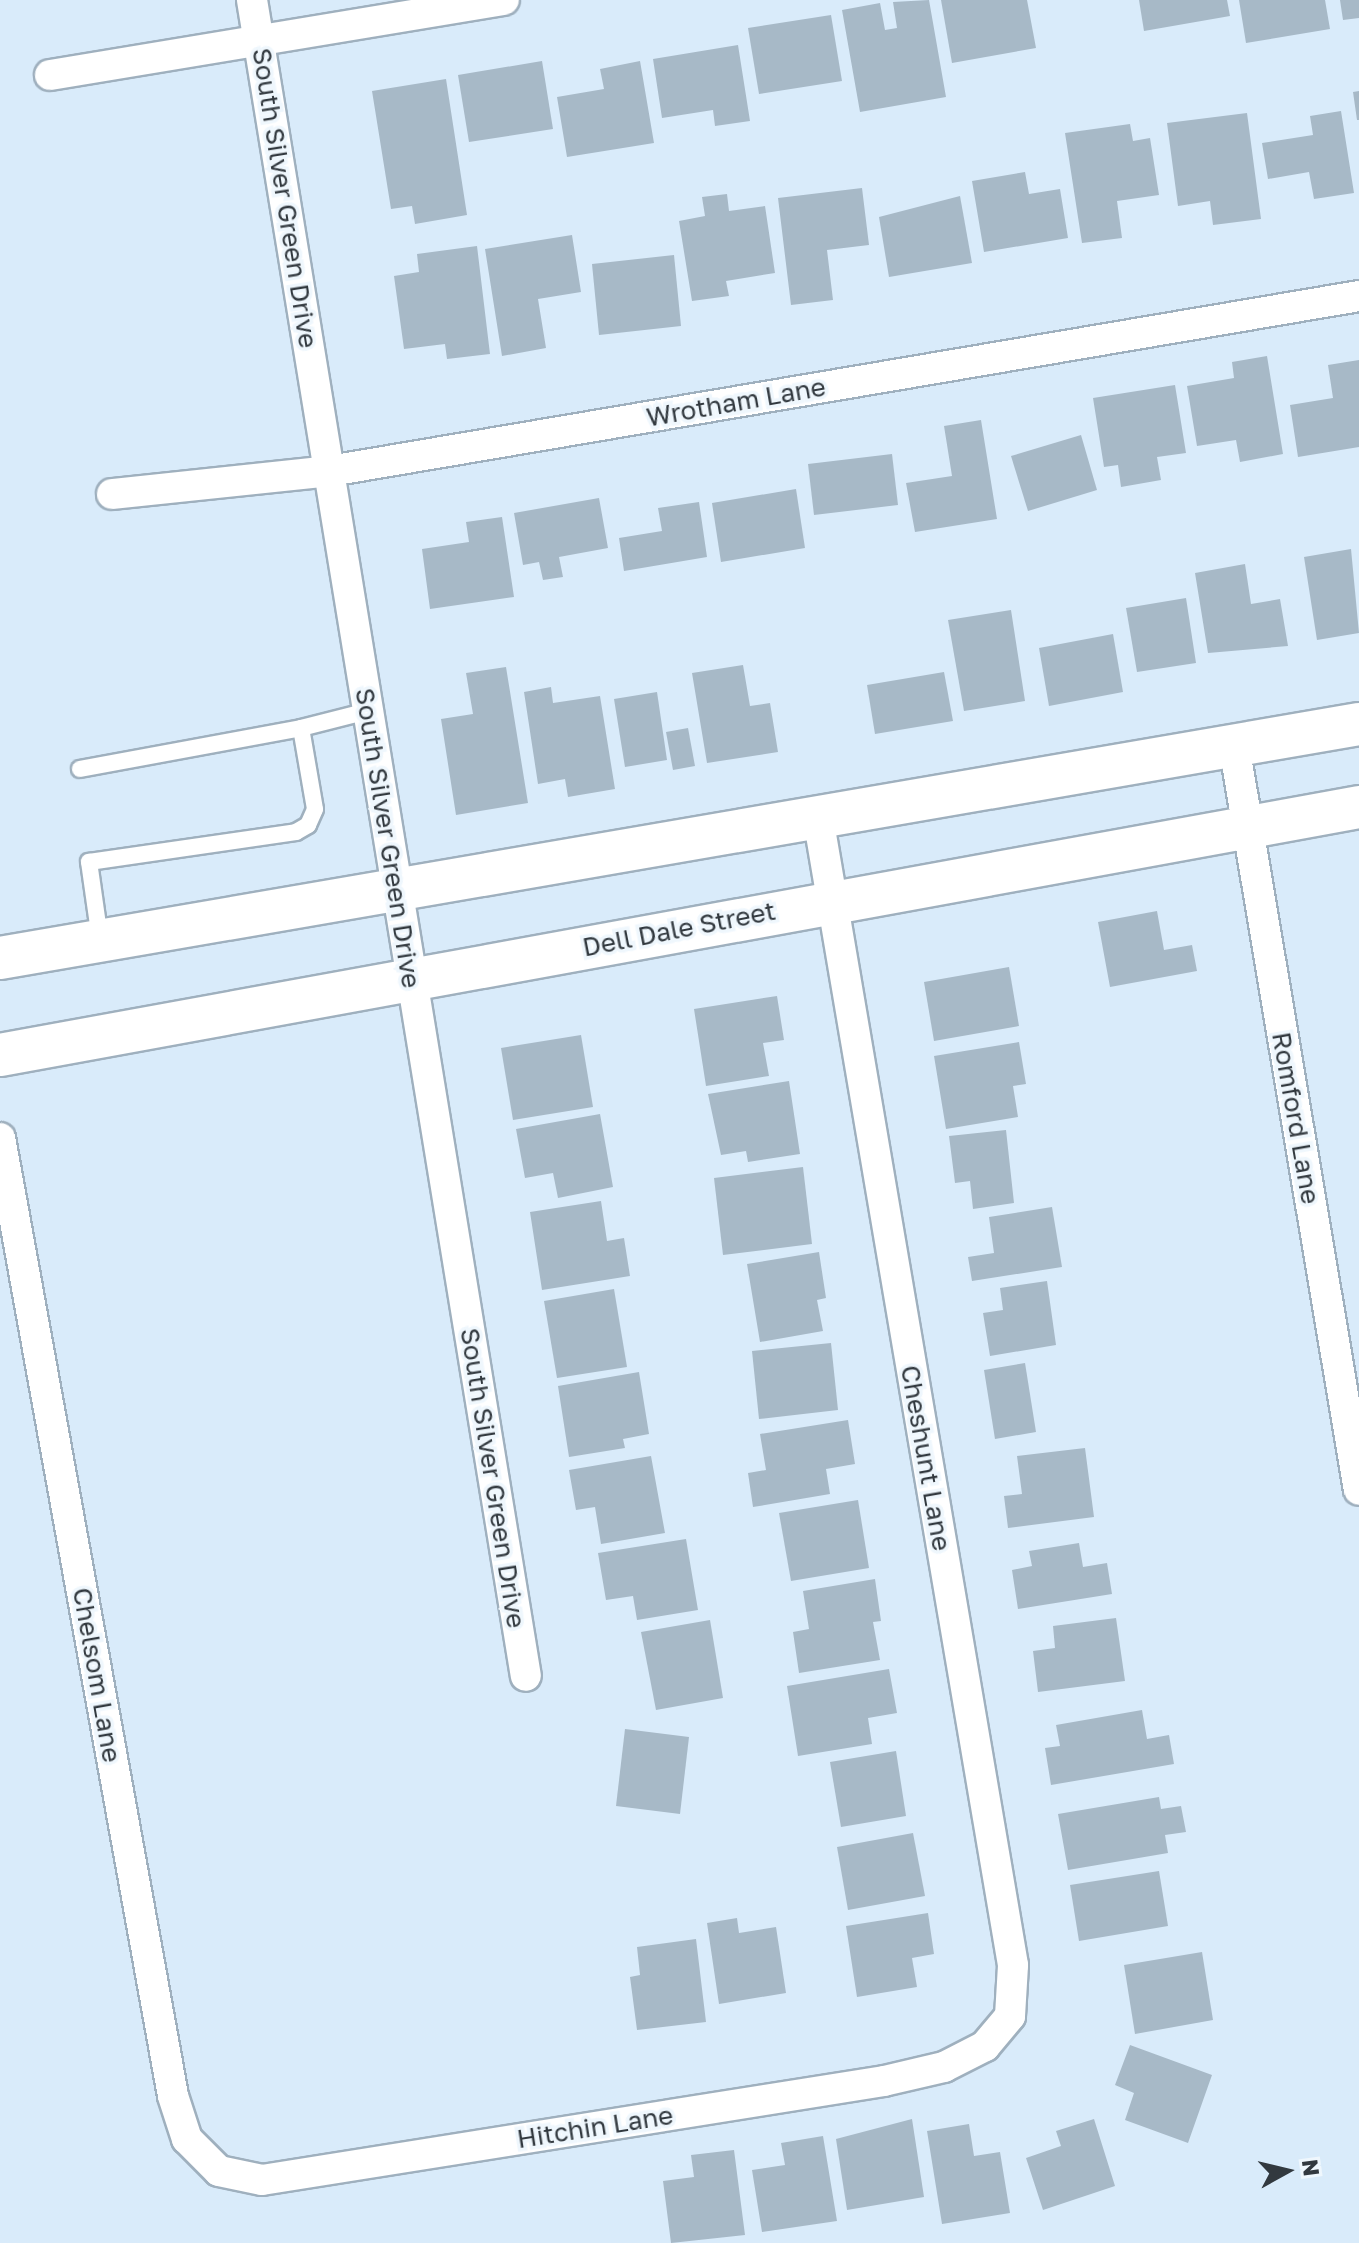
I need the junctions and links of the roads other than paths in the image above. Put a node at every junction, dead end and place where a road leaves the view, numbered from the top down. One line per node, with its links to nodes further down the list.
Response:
1 (252, 0): 3 (street, South Silver Green Drive)
2 (504, 0): 3 (street)
3 (259, 41): 4 (street); 6 (street, South Silver Green Drive)
4 (50, 75)
5 (1359, 296): 6 (street, Wrotham Lane)
6 (330, 471): 7 (street, Wrotham Lane); 8 (street, South Silver Green Drive)
7 (112, 494)
8 (368, 711): 10 (lane); 16 (street, South Silver Green Drive)
9 (1359, 724): 11 (main road)
10 (301, 728): 12 (lane); 18 (lane)
11 (1234, 745): 14 (main road); 15 (street, Romford Lane)
12 (80, 769)
13 (1359, 807): 15 (main road, Dell Dale Street)
14 (818, 817): 16 (main road); 17 (street, Cheshunt Lane)
15 (1247, 827): 17 (main road, Dell Dale Street); 23 (street, Romford Lane)
16 (397, 889): 18 (main road); 20 (street, South Silver Green Drive)
17 (830, 901): 20 (main road, Dell Dale Street); 25 (street, Cheshunt Lane)
18 (100, 940): 19 (main road)
19 (0, 958)
20 (411, 979): 21 (main road, Dell Dale Street); 24 (street, South Silver Green Drive)
21 (0, 1055)
22 (0, 1138): 26 (street, Chelsom Lane)
23 (1359, 1490)
24 (526, 1676)
25 (944, 2067): 26 (street, Hitchin Lane)
26 (245, 2176)

